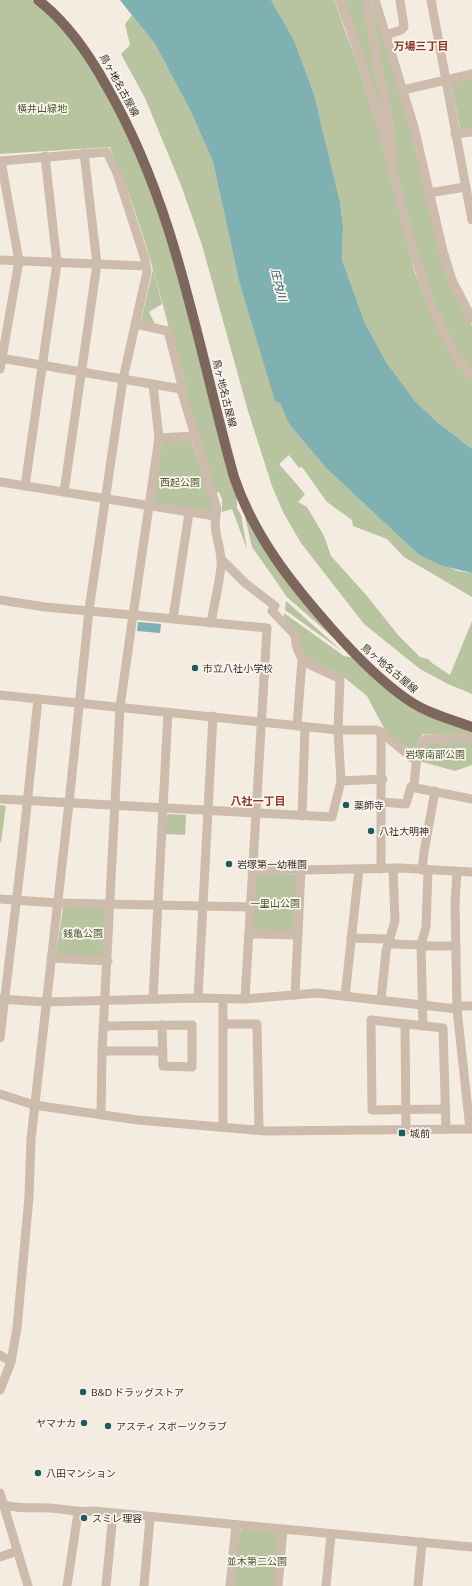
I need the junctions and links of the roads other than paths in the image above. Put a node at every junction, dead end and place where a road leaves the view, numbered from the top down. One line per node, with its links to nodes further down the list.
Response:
1 (38, 0): 62 (main road, 鳥ヶ地名古屋線)
2 (339, 0): 16 (street)
3 (366, 0): 16 (street)
4 (375, 0): 7 (street)
5 (400, 0): 7 (street)
6 (431, 0): 9 (street)
7 (386, 35): 10 (street)
8 (472, 74): 9 (street)
9 (445, 79): 10 (street); 12 (street)
10 (403, 90): 18 (street)
11 (472, 132): 12 (street)
12 (456, 134): 17 (street)
13 (84, 153): 14 (street); 23 (street); 24 (street)
14 (45, 156): 15 (street); 22 (street)
15 (0, 161): 21 (street)
16 (393, 171): 32 (street)
17 (465, 187): 18 (street); 19 (street)
18 (429, 194): 25 (street)
19 (472, 220)
20 (0, 260): 21 (street)
21 (19, 261): 22 (street); 28 (street)
22 (57, 263): 23 (street); 29 (street)
23 (97, 264): 24 (street); 31 (street)
24 (146, 266): 27 (street)
25 (469, 307): 26 (street)
26 (472, 319)
27 (135, 324): 33 (street); 35 (street)
28 (1, 359): 29 (street); 30 (street)
29 (42, 365): 31 (street); 39 (street)
30 (0, 369)
31 (82, 372): 33 (street); 40 (street)
32 (472, 376)
33 (123, 379): 34 (street); 41 (street)
34 (153, 385): 35 (street); 37 (street)
35 (181, 389): 36 (street)
36 (195, 436): 37 (street); 44 (street)
37 (159, 438): 42 (street)
38 (0, 482): 39 (street)
39 (25, 486): 40 (street)
40 (64, 492): 41 (street)
41 (105, 499): 42 (street); 47 (street)
42 (148, 506): 43 (street); 49 (street)
43 (189, 513): 44 (street); 50 (street)
44 (215, 516): 45 (street)
45 (221, 559): 48 (street); 51 (street)
46 (0, 600): 47 (street)
47 (89, 610): 49 (street); 56 (street)
48 (272, 611): 52 (street); 53 (street)
49 (133, 614): 50 (street); 57 (street)
50 (173, 618): 51 (street)
51 (211, 623): 52 (street)
52 (267, 628): 60 (street)
53 (302, 660): 61 (street); 63 (street)
54 (0, 695): 55 (street)
55 (38, 699): 56 (street); 73 (street)
56 (80, 703): 57 (street); 75 (street)
57 (120, 707): 58 (street); 76 (street)
58 (168, 712): 59 (street); 77 (street)
59 (213, 716): 60 (street); 78 (street)
60 (261, 721): 61 (street); 79 (street)
61 (301, 726): 63 (street); 80 (street)
62 (472, 727)
63 (338, 730): 64 (street); 68 (street)
64 (381, 732): 66 (street); 67 (street)
65 (472, 738): 66 (street)
66 (418, 757): 69 (street)
67 (383, 779): 68 (street); 74 (street)
68 (341, 781): 80 (street)
69 (411, 787): 70 (street); 74 (street)
70 (435, 792): 72 (street); 85 (street)
71 (0, 799): 73 (street)
72 (472, 799)
73 (28, 801): 75 (street); 90 (street)
74 (382, 802): 83 (street)
75 (69, 803): 76 (street); 91 (street)
76 (116, 805): 77 (street); 92 (street)
77 (162, 808): 78 (street); 93 (street)
78 (208, 811): 79 (street); 94 (street)
79 (255, 813): 80 (street); 86 (street)
80 (302, 816)
81 (393, 868): 83 (street); 85 (street); 99 (street)
82 (359, 869): 83 (street); 84 (street); 98 (street)
83 (381, 869)
84 (301, 870): 86 (street); 97 (street)
85 (425, 870): 87 (street); 100 (street)
86 (252, 871): 95 (street)
87 (457, 872): 88 (street); 101 (street)
88 (472, 872)
89 (0, 899): 90 (street)
90 (17, 901): 91 (street); 107 (street)
91 (58, 902): 92 (street); 102 (street)
92 (111, 904): 93 (street); 103 (street)
93 (157, 905): 94 (street); 111 (street)
94 (203, 905): 95 (street); 106 (street)
95 (250, 906): 96 (street)
96 (249, 934): 97 (street); 109 (street)
97 (298, 935): 104 (street)
98 (351, 938): 99 (street); 105 (street)
99 (389, 940): 100 (street); 112 (street)
100 (421, 946): 101 (street); 114 (street)
101 (456, 946): 116 (street)
102 (51, 958): 103 (street); 113 (street)
103 (108, 961): 110 (street)
104 (295, 995): 105 (street); 109 (street)
105 (345, 996): 112 (street)
106 (198, 998): 108 (street); 111 (street)
107 (2, 999): 113 (street); 122 (street)
108 (223, 999): 109 (street); 117 (street)
109 (245, 999)
110 (106, 1000): 111 (street); 113 (street); 120 (street)
111 (153, 1000)
112 (381, 1000): 114 (street)
113 (45, 1002): 126 (street)
114 (421, 1005): 116 (street); 121 (street)
115 (472, 1006): 116 (street)
116 (457, 1009): 131 (street)
117 (223, 1024): 130 (street); 132 (street)
118 (405, 1024): 121 (street); 128 (street); 128 (street)
119 (162, 1025): 120 (street); 124 (street); 124 (street)
120 (104, 1026): 123 (street)
121 (422, 1026): 127 (street)
122 (0, 1038)
123 (102, 1051): 124 (street); 129 (street)
124 (163, 1051)
125 (0, 1094): 126 (street)
126 (34, 1105): 129 (street); 136 (street)
127 (445, 1109): 128 (street); 134 (street)
128 (406, 1110): 133 (street)
129 (101, 1114): 130 (street)
130 (223, 1127): 132 (street)
131 (471, 1129): 134 (street)
132 (259, 1130): 133 (street)
133 (406, 1130): 134 (street)
134 (446, 1130)
135 (0, 1355): 136 (street)
136 (11, 1362): 137 (street)
137 (0, 1390)
138 (0, 1493): 139 (street)
139 (2, 1503): 140 (street); 148 (street)
140 (78, 1513): 141 (street); 151 (street)
141 (113, 1514): 142 (street); 152 (street)
142 (150, 1518): 143 (street); 153 (street)
143 (236, 1525): 144 (street); 154 (street)
144 (283, 1529): 145 (street); 155 (street)
145 (331, 1535): 146 (street); 156 (street)
146 (422, 1542): 147 (street); 157 (street)
147 (472, 1547)
148 (17, 1551): 149 (street); 150 (street)
149 (0, 1556)
150 (28, 1586)
151 (67, 1586)
152 (106, 1586)
153 (144, 1586)
154 (230, 1586)
155 (278, 1586)
156 (326, 1586)
157 (418, 1586)

